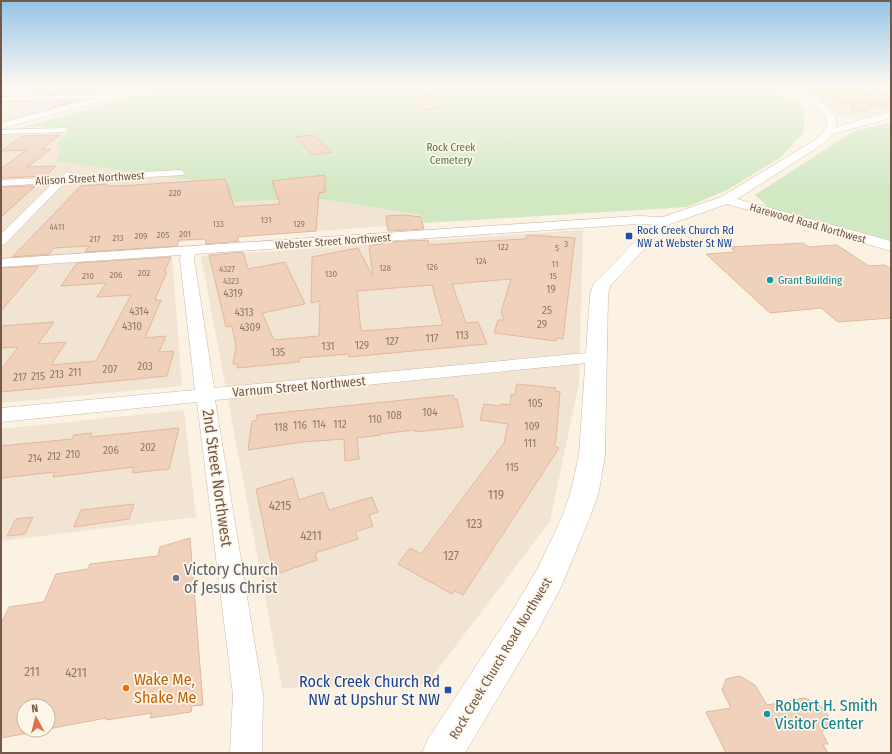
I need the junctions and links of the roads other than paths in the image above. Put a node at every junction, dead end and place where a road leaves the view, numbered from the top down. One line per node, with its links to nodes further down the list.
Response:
1 (23, 120): 4 (street)
2 (832, 120): 7 (street)
3 (873, 120): 7 (street)
4 (1, 126)
5 (63, 130): 6 (street)
6 (1, 132)
7 (829, 132): 12 (street, Rock Creek Church Road Northwest)
8 (76, 166): 10 (street)
9 (175, 173): 10 (street, Allison Street Northwest)
10 (64, 179): 11 (street, Allison Street Northwest); 14 (street)
11 (1, 182)
12 (726, 200): 13 (street, Rock Creek Church Road Northwest); 15 (street, Harewood Road Northwest)
13 (665, 221): 16 (street, Webster Street Northwest); 18 (street, Rock Creek Church Road Northwest)
14 (1, 241)
15 (891, 246)
16 (188, 250): 17 (street, Webster Street Northwest); 19 (street, 2nd Street Northwest)
17 (1, 263)
18 (597, 357): 19 (street, Varnum Street Northwest); 22 (street, Rock Creek Church Road Northwest)
19 (206, 395): 20 (street, Varnum Street Northwest); 21 (street, 2nd Street Northwest)
20 (1, 415)
21 (246, 753)
22 (442, 753)

